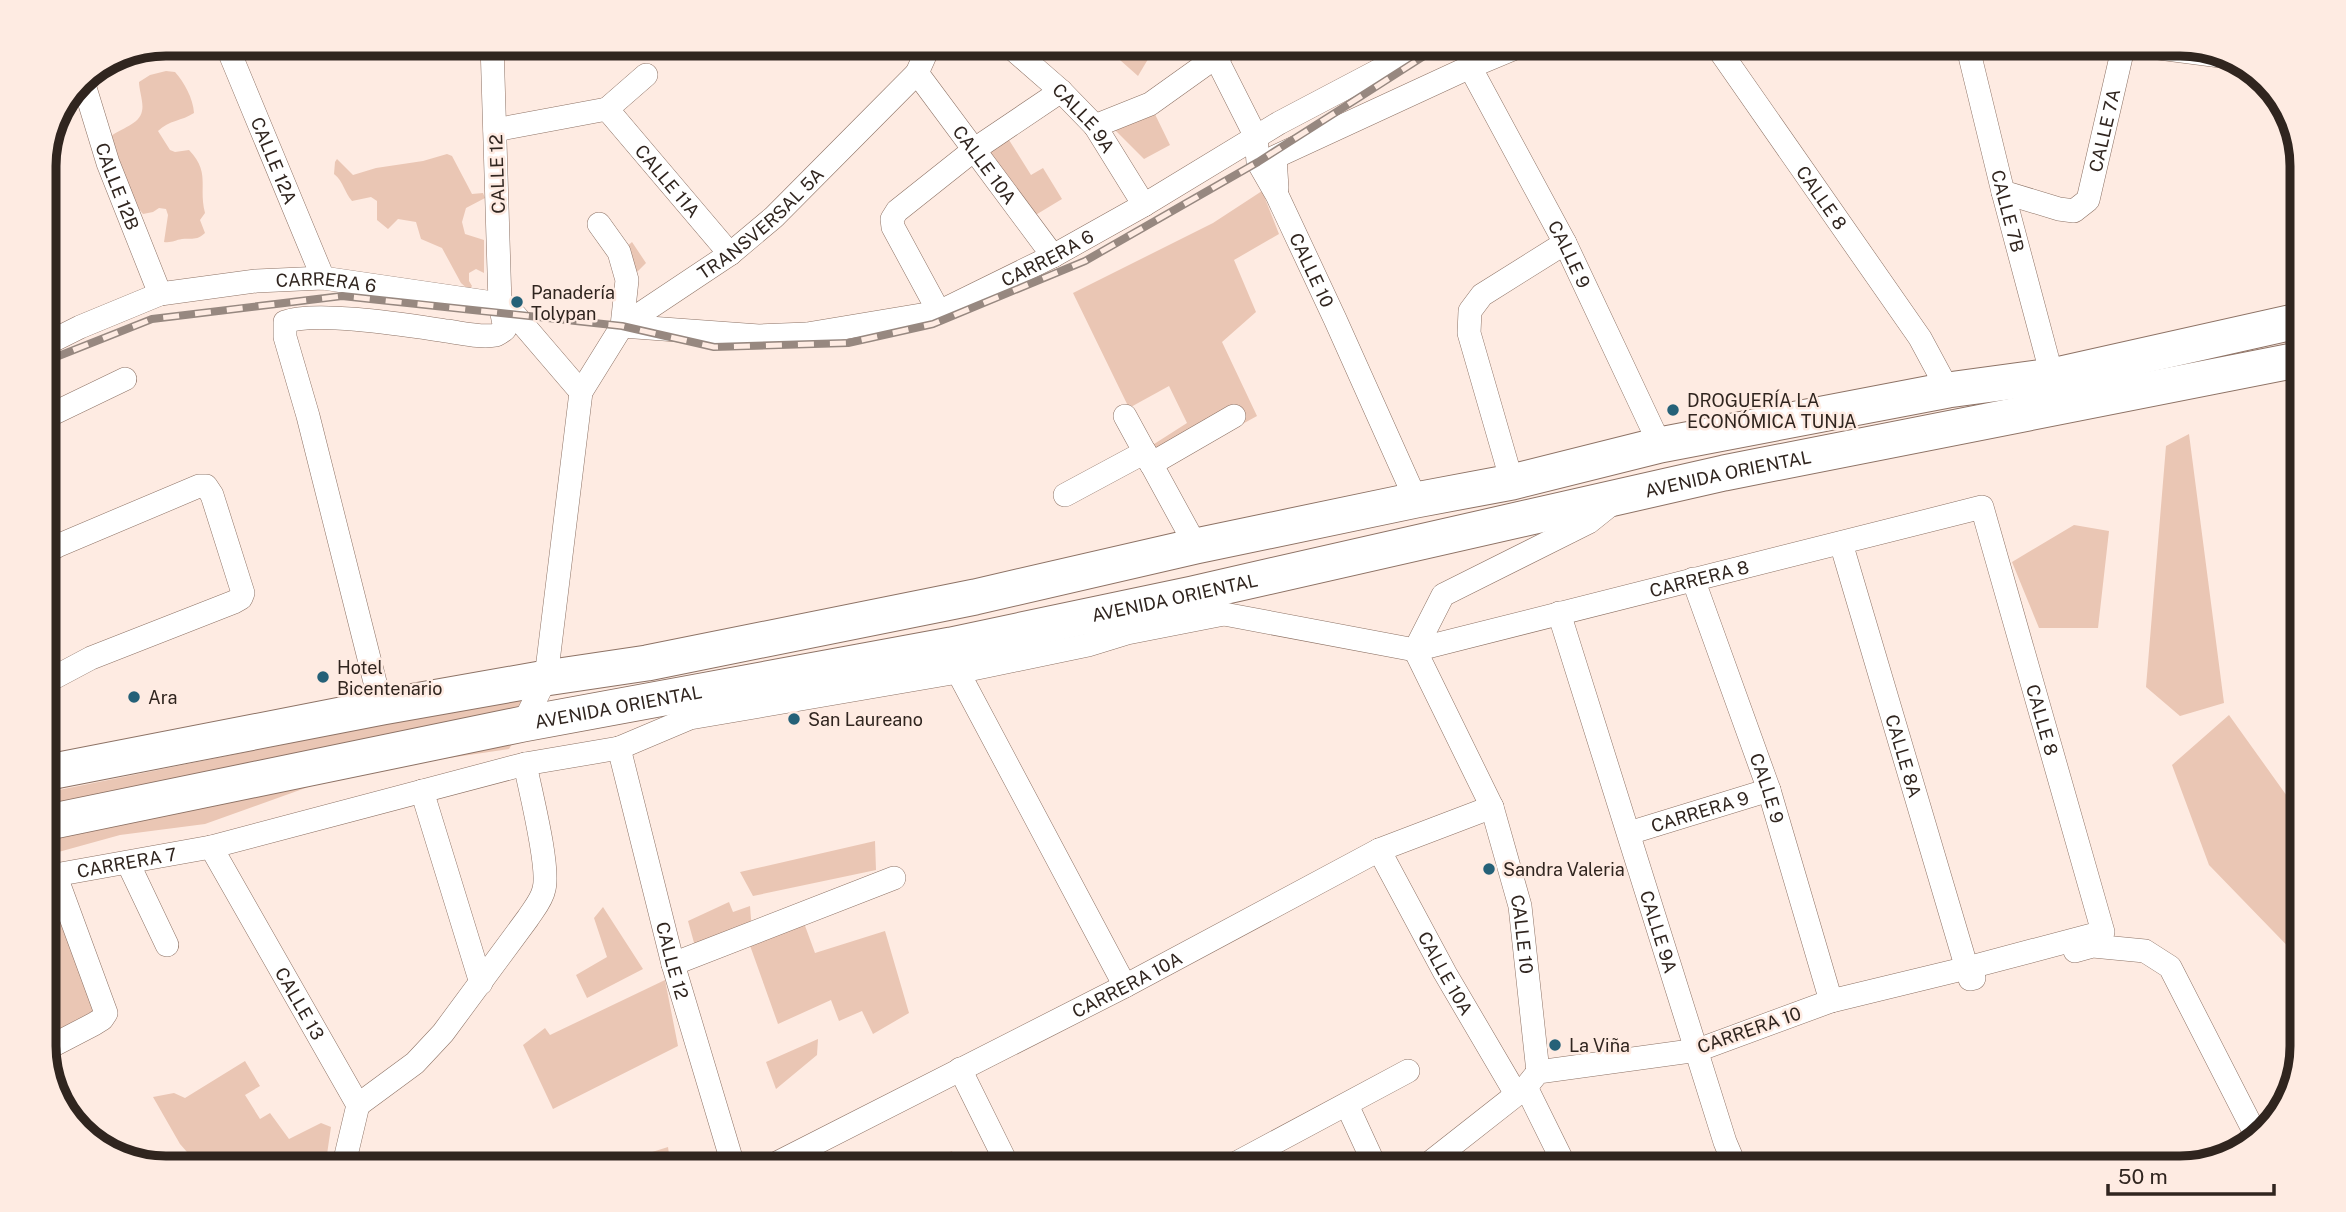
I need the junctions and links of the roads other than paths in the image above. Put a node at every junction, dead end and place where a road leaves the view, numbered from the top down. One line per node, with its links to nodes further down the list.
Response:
1 (231, 56): 29 (street, CALLE 12A)
2 (492, 56): 19 (street, CALLE 12)
3 (925, 56): 13 (street, TRANSVERSAL 5A)
4 (1021, 56): 16 (street, CALLE 9A)
5 (1209, 56): 18 (street)
6 (1222, 56): 20 (street, CALLE 10)
7 (1406, 56): 20 (street, CARRERA 6)
8 (1496, 56): 12 (street)
9 (1723, 56): 39 (street, CALLE 8)
10 (1971, 56): 22 (street, CALLE 7B)
11 (2123, 56): 22 (street, CALLE 7A)
12 (1470, 67): 23 (street); 26 (street, CALLE 9)
13 (917, 73): 21 (street, CALLE 10A); 27 (street, TRANSVERSAL 5A)
14 (646, 75): 17 (street)
15 (86, 91): 30 (street, CALLE 12B)
16 (1062, 91): 18 (street, CALLE 9A); 21 (street)
17 (607, 109): 19 (street); 27 (street, CALLE 11A)
18 (1095, 126): 24 (street, CALLE 9A)
19 (495, 130): 31 (street, CALLE 12)
20 (1256, 136): 23 (street, CALLE 10); 24 (street, CARRERA 6)
21 (975, 149): 28 (street, CALLE 10A); 32 (street)
22 (2003, 192): 37 (street, CALLE 7B)
23 (1277, 195): 49 (street, CALLE 10)
24 (1144, 205): 28 (street, CARRERA 6)
25 (599, 224): 34 (street)
26 (1565, 243): 44 (street, CALLE 9); 46 (street)
27 (730, 254): 34 (street, TRANSVERSAL 5A)
28 (1053, 256): 32 (street, CARRERA 6)
29 (323, 278): 30 (street, CARRERA 6); 31 (street, CARRERA 6)
30 (160, 294): 35 (street, CARRERA 6)
31 (500, 304): 40 (street); 62 (street, CALLE 12)
32 (940, 312): 34 (street, CARRERA 6)
33 (2290, 323): 37 (main road)
34 (622, 326): 40 (street, TRANSVERSAL 5A)
35 (56, 339)
36 (2290, 361): 48 (main road, AVENIDA ORIENTAL)
37 (2052, 376): 39 (main road)
38 (125, 379): 41 (street)
39 (1948, 390): 44 (main road)
40 (581, 392): 61 (street)
41 (56, 412)
42 (1125, 415): 45 (street)
43 (1234, 416): 45 (street)
44 (1660, 445): 46 (main road)
45 (1148, 458): 47 (street); 52 (street)
46 (1512, 482): 49 (main road)
47 (1065, 495)
48 (1623, 495): 55 (main road, AVENIDA ORIENTAL); 58 (street)
49 (1416, 500): 52 (main road)
50 (1982, 507): 51 (street, CARRERA 8); 78 (street, CALLE 8)
51 (1841, 542): 54 (street, CARRERA 8); 81 (street, CALLE 8A)
52 (1196, 546): 61 (main road)
53 (56, 548): 60 (street)
54 (1693, 579): 56 (street, CARRERA 8); 67 (street, CALLE 9)
55 (1192, 594): 57 (street, CARRERA 8); 59 (main road, AVENIDA ORIENTAL)
56 (1559, 613): 58 (street, CARRERA 8); 71 (street, CALLE 9A)
57 (1224, 614): 58 (street, CARRERA 8); 59 (street, AVENIDA ORIENTAL)
58 (1415, 650): 69 (street, CALLE 10)
59 (954, 659): 63 (main road, AVENIDA ORIENTAL); 64 (street, AVENIDA ORIENTAL); 83 (street)
60 (56, 677)
61 (546, 678): 62 (main road); 63 (street)
62 (332, 718): 66 (main road)
63 (523, 724): 70 (main road, AVENIDA ORIENTAL)
64 (619, 748): 65 (street, AVENIDA ORIENTAL); 80 (street, CALLE 12)
65 (526, 764): 68 (street, AVENIDA ORIENTAL); 82 (street)
66 (56, 771)
67 (1769, 790): 71 (street, CARRERA 9); 84 (street, CALLE 9)
68 (422, 791): 72 (street, AVENIDA ORIENTAL); 82 (street)
69 (1492, 807): 73 (street, CARRERA 10A); 89 (street, CALLE 10)
70 (56, 821)
71 (1629, 833): 86 (street, CALLE 9A)
72 (211, 847): 74 (street, CARRERA 7); 90 (street, CALLE 13)
73 (1379, 850): 83 (street, CARRERA 10A); 89 (street, CALLE 10A)
74 (128, 863): 75 (street, CARRERA 7); 79 (street)
75 (56, 875)
76 (894, 878): 80 (street)
77 (56, 891): 85 (street)
78 (2103, 932): 81 (street, CARRERA 10)
79 (167, 946)
80 (673, 964): 94 (street, CALLE 12)
81 (1967, 968): 84 (street, CARRERA 10); 92 (street)
82 (481, 983): 90 (street)
83 (1125, 986): 87 (street, CARRERA 10A)
84 (1831, 1001): 86 (street, CARRERA 10)
85 (56, 1044)
86 (1698, 1050): 89 (street, CARRERA 10); 101 (street, CALLE 9A)
87 (960, 1069): 95 (street, CARRERA 10A); 96 (street)
88 (1408, 1071): 91 (street)
89 (1526, 1084): 99 (street); 100 (street, CALLE 10A)
90 (358, 1105): 93 (street)
91 (1347, 1105): 97 (street); 98 (street)
92 (2253, 1129)
93 (346, 1156)
94 (730, 1156)
95 (790, 1156)
96 (1003, 1156)
97 (1250, 1156)
98 (1371, 1156)
99 (1438, 1156)
100 (1560, 1156)
101 (1731, 1156)

